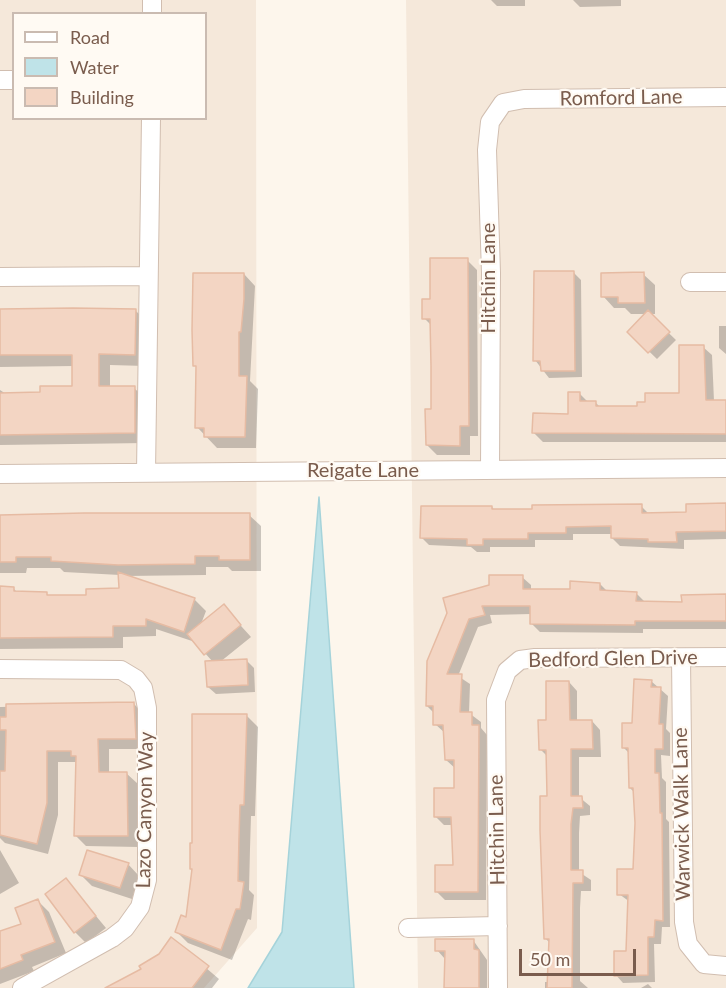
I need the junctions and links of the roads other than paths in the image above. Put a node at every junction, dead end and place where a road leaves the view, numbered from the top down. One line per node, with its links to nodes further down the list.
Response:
1 (726, 97): 2 (street, Romford Lane)
2 (516, 101): 9 (street, Hitchin Lane)
3 (151, 120): 4 (street)
4 (148, 276): 5 (street); 10 (street)
5 (0, 277)
6 (690, 282): 7 (street)
7 (726, 282)
8 (726, 468): 9 (street, Reigate Lane)
9 (490, 470): 10 (street, Reigate Lane)
10 (146, 472): 11 (street, Reigate Lane)
11 (0, 474)
12 (726, 657): 13 (street, Bedford Glen Drive)
13 (681, 658): 15 (street, Bedford Glen Drive); 18 (street, Warwick Walk Lane)
14 (0, 669): 19 (street, Lazo Canyon Way)
15 (506, 675): 16 (street, Hitchin Lane)
16 (498, 926): 17 (street); 20 (street, Hitchin Lane)
17 (408, 928)
18 (726, 966)
19 (22, 988)
20 (498, 988)

